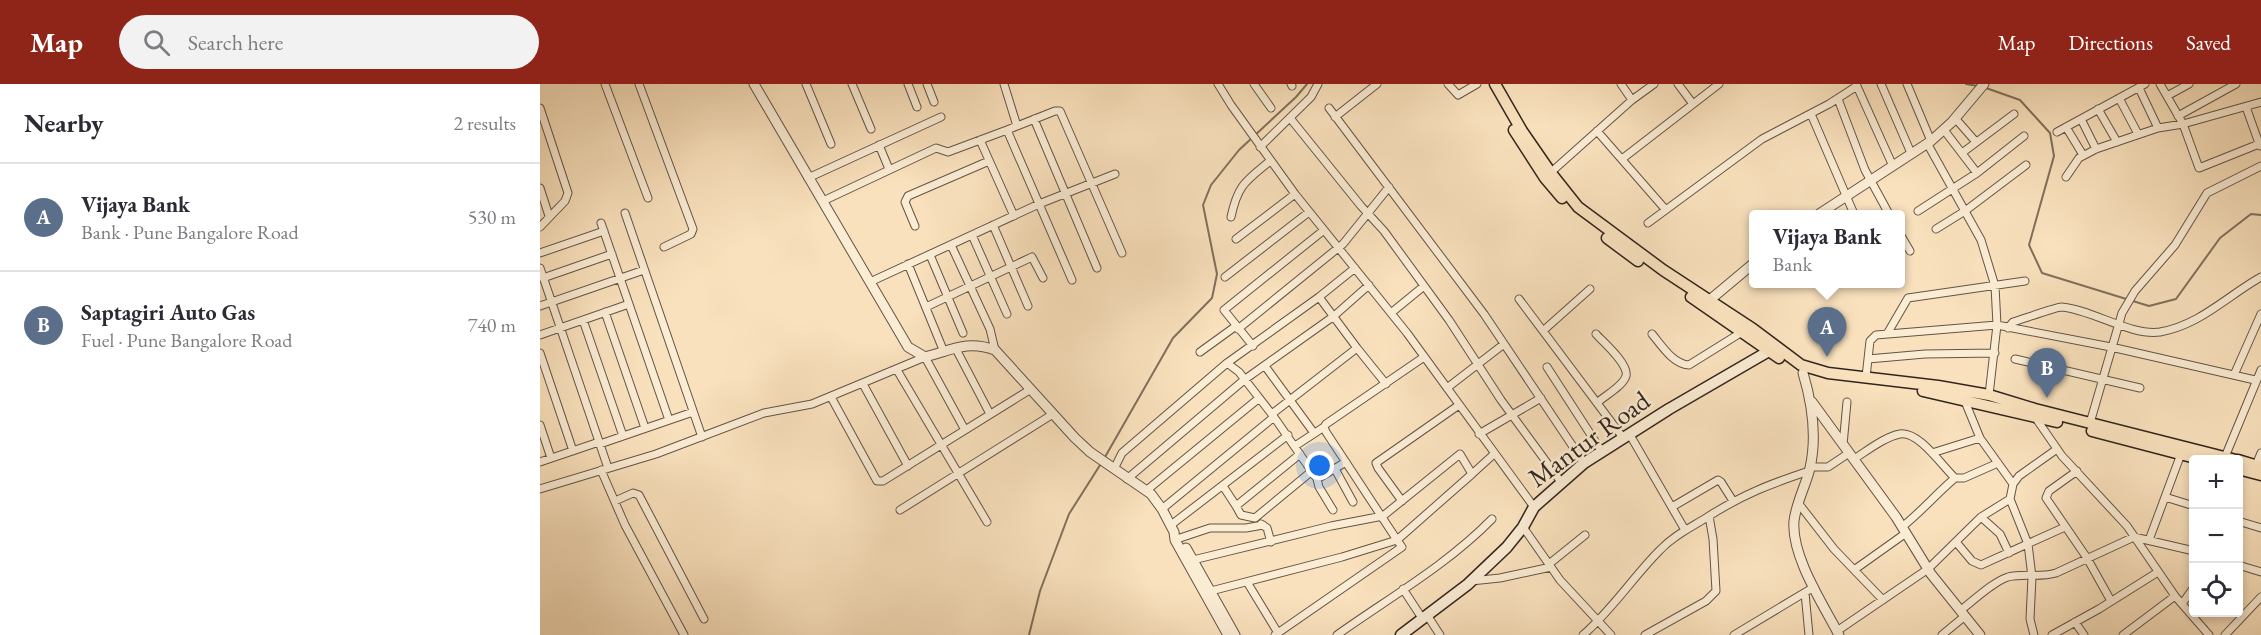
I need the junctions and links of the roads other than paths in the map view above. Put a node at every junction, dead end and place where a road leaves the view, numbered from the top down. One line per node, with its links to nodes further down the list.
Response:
1 (605, 84): 95 (street)
2 (639, 84): 120 (street)
3 (754, 84): 86 (street)
4 (806, 84): 67 (street)
5 (852, 84): 56 (street)
6 (908, 84): 36 (street)
7 (927, 84): 33 (street)
8 (1004, 84): 53 (street)
9 (1218, 84): 68 (street)
10 (1254, 84): 39 (street)
11 (1318, 84): 48 (street)
12 (1377, 84): 47 (street)
13 (1448, 84): 14 (street)
14 (1477, 84)
15 (1488, 84): 44 (main road)
16 (1495, 84): 44 (main road)
17 (1621, 84): 32 (street)
18 (1654, 84): 32 (street)
19 (1678, 84): 35 (street)
20 (1719, 84): 35 (street)
21 (1881, 84): 72 (street)
22 (1907, 84): 64 (street)
23 (1984, 84): 49 (street)
24 (2160, 84): 29 (street)
25 (2189, 84): 29 (street)
26 (2236, 84): 45 (street)
27 (1856, 85): 31 (street); 78 (street)
28 (2142, 86): 30 (street); 55 (street)
29 (2167, 96): 45 (street)
30 (2119, 98): 41 (street); 61 (street)
31 (1838, 99): 42 (street); 87 (street)
32 (1632, 100): 59 (street)
33 (934, 102)
34 (2261, 102): 37 (street)
35 (1693, 104): 75 (street)
36 (917, 107)
37 (2246, 107): 52 (street); 70 (street)
38 (540, 108): 107 (street)
39 (1271, 108)
40 (1329, 108): 47 (street)
41 (2098, 109): 51 (street); 66 (street)
42 (1811, 114): 94 (street); 98 (street)
43 (2014, 114): 65 (street)
44 (1510, 116): 84 (main road)
45 (2178, 116): 52 (street)
46 (941, 117): 69 (street)
47 (1335, 117): 89 (street)
48 (1290, 118): 68 (street); 106 (street)
49 (1955, 118): 58 (street); 65 (street)
50 (1034, 119): 53 (street); 88 (street); 92 (street)
51 (2081, 119): 54 (street); 71 (street)
52 (2183, 124): 55 (street); 70 (street)
53 (1017, 126): 57 (street)
54 (2066, 127): 60 (street); 74 (street)
55 (2158, 128): 61 (street)
56 (871, 129)
57 (1006, 130): 63 (street); 97 (street)
58 (1944, 130): 64 (street); 73 (street)
59 (1597, 131): 75 (street); 84 (street)
60 (2057, 132)
61 (2138, 134): 66 (street)
62 (2024, 136): 82 (street)
63 (980, 140): 76 (street); 81 (street)
64 (1929, 142): 72 (street); 91 (street)
65 (1976, 142): 73 (street)
66 (2117, 142): 71 (street)
67 (831, 144)
68 (1258, 144): 77 (street)
69 (879, 145): 81 (street); 86 (street)
70 (2260, 146)
71 (2096, 149): 74 (street)
72 (1911, 153): 78 (street)
73 (1962, 153): 82 (street)
74 (2083, 155): 85 (street)
75 (1622, 159): 98 (street)
76 (989, 160): 108 (street); 112 (street)
77 (1270, 161): 93 (street); 109 (street)
78 (1892, 164): 87 (street)
79 (2026, 165): 102 (street)
80 (2261, 166): 163 (street)
81 (889, 169): 96 (street)
82 (1977, 173): 91 (street)
83 (1115, 174): 88 (street)
84 (1548, 175): 152 (main road)
85 (2066, 177)
86 (808, 178): 96 (street)
87 (1870, 180): 94 (street); 101 (street)
88 (1093, 184): 92 (street); 124 (street)
89 (1389, 187): 106 (street); 176 (street)
90 (540, 189): 107 (street)
91 (1954, 189): 102 (street); 104 (street)
92 (1066, 194): 97 (street); 131 (street)
93 (1294, 194): 103 (street); 117 (street)
94 (1846, 196): 99 (street); 100 (street)
95 (648, 198)
96 (823, 201): 142 (street)
97 (1040, 204): 108 (street); 140 (street)
98 (1665, 208): 110 (street)
99 (1825, 210)
100 (1852, 210)
101 (1887, 210)
102 (1965, 211): 114 (street); 145 (street)
103 (1309, 212): 115 (street); 135 (street)
104 (1918, 212)
105 (625, 213): 133 (street)
106 (1367, 214): 121 (street); 144 (street)
107 (549, 216): 113 (street)
108 (1014, 216): 111 (street)
109 (1231, 217)
110 (1648, 223)
111 (993, 225): 116 (street); 129 (street)
112 (915, 226)
113 (540, 227)
114 (1936, 229)
115 (1324, 230): 121 (street); 165 (street)
116 (972, 235): 119 (street); 134 (street)
117 (1236, 239)
118 (1905, 242): 122 (street)
119 (951, 245): 126 (street); 146 (street)
120 (664, 247)
121 (1339, 247): 132 (street); 165 (street)
122 (1910, 251)
123 (540, 253): 125 (street)
124 (1122, 253)
125 (612, 254): 136 (street); 137 (street)
126 (930, 255): 127 (street); 148 (street)
127 (908, 264): 142 (street); 156 (street)
128 (1749, 266): 152 (street)
129 (1011, 267): 134 (street); 138 (street); 155 (street)
130 (540, 268): 136 (street)
131 (1098, 268)
132 (1355, 268): 143 (street); 149 (street)
133 (644, 270): 137 (street); 219 (street)
134 (990, 277): 146 (street); 159 (street)
135 (1225, 277)
136 (543, 278): 151 (street)
137 (620, 278): 151 (street); 153 (street)
138 (1043, 278)
139 (2261, 278): 163 (street)
140 (1072, 280)
141 (2025, 281): 145 (street)
142 (870, 282): 187 (street)
143 (1369, 285): 158 (street); 161 (street)
144 (1424, 286): 158 (street); 192 (street)
145 (1995, 286): 164 (street); 174 (street)
146 (971, 287): 148 (street); 181 (street)
147 (1590, 289): 169 (street)
148 (948, 297): 156 (street); 171 (street)
149 (1319, 297): 161 (street); 177 (street)
150 (1519, 299): 169 (street)
151 (552, 303): 154 (street); 166 (street)
152 (1706, 303): 170 (main road); 200 (main road)
153 (629, 304): 157 (street); 225 (street)
154 (540, 306)
155 (1028, 306)
156 (926, 307): 183 (street)
157 (605, 312): 162 (street); 229 (street)
158 (1391, 313): 188 (street)
159 (1007, 314)
160 (2261, 314): 168 (street)
161 (1334, 316): 179 (street); 193 (street)
162 (584, 320): 166 (street); 234 (street)
163 (2118, 324): 167 (street); 178 (street)
164 (1997, 325): 167 (street); 174 (street); 186 (street)
165 (1237, 327): 177 (street); 184 (street)
166 (561, 328): 175 (street); 238 (street)
167 (2008, 328): 178 (street)
168 (2258, 328): 198 (street)
169 (1544, 330): 215 (street)
170 (1742, 332): 173 (street); 182 (main road)
171 (963, 333)
172 (1596, 334): 215 (street)
173 (1652, 334)
174 (1887, 334): 189 (street)
175 (540, 335)
176 (1504, 344): 192 (street); 211 (street)
177 (1253, 346): 191 (street)
178 (2111, 347): 198 (street); 201 (street)
179 (1357, 348): 205 (street); 213 (street)
180 (956, 349): 181 (street); 183 (street); 220 (street)
181 (995, 350): 208 (street)
182 (1769, 351): 197 (main road); 236 (main road, Mantur Road)
183 (944, 352): 187 (street)
184 (1200, 352)
185 (540, 353): 242 (street)
186 (1995, 353): 189 (street); 209 (street)
187 (925, 357): 195 (street); 230 (street)
188 (1424, 357): 205 (street); 206 (street)
189 (1868, 359): 199 (street)
190 (2015, 359): 201 (street)
191 (1227, 363): 202 (street); 261 (street)
192 (1478, 364): 206 (street); 223 (street)
193 (1265, 366): 202 (street); 213 (street)
194 (1547, 367): 243 (street)
195 (897, 370): 204 (street); 239 (street)
196 (2261, 370): 203 (street)
197 (1803, 373): 200 (main road); 216 (street)
198 (2234, 375): 203 (street)
199 (1866, 377): 200 (main road); 209 (main road)
200 (1849, 379): 214 (main road)
201 (2101, 379): 207 (street); 226 (street)
202 (1245, 380): 212 (street); 271 (street)
203 (2255, 380): 251 (street)
204 (864, 384): 210 (street); 259 (street)
205 (1386, 384): 228 (street)
206 (1447, 388): 218 (street)
207 (2140, 388)
208 (1031, 389): 220 (street); 221 (street)
209 (1989, 395): 226 (main road)
210 (831, 397): 235 (street); 259 (street)
211 (1541, 398): 223 (street); 256 (street)
212 (1258, 399): 222 (street); 277 (street)
213 (1289, 399): 222 (street); 231 (street)
214 (1964, 399): 224 (main road); 237 (street)
215 (1598, 402): 236 (street)
216 (1812, 402): 244 (street); 263 (street)
217 (1847, 402): 244 (street)
218 (1459, 405): 232 (street); 281 (street)
219 (693, 412): 225 (street); 235 (street)
220 (990, 414): 230 (street)
221 (1053, 414): 261 (street); 268 (street)
222 (1273, 415): 233 (street); 289 (street)
223 (1513, 415): 232 (street); 273 (street)
224 (2035, 417): 241 (street); 249 (main road)
225 (669, 420): 229 (street)
226 (2090, 423): 250 (main road)
227 (540, 425): 253 (street)
228 (1324, 427): 231 (street); 255 (street)
229 (645, 428): 234 (street)
230 (965, 430): 239 (street)
231 (1314, 433): 240 (street)
232 (1479, 434): 248 (street)
233 (1288, 435): 240 (street); 275 (street)
234 (623, 436): 238 (street)
235 (702, 437): 260 (street)
236 (1627, 437): 243 (main road, Mantur Road); 288 (street)
237 (1980, 438): 245 (street); 257 (street)
238 (600, 443): 242 (street); 260 (street)
239 (942, 445): 259 (street); 268 (street)
240 (1295, 446): 247 (street)
241 (2057, 449): 267 (street); 274 (street)
242 (573, 451): 253 (street)
243 (1602, 452): 256 (main road, Mantur Road)
244 (1849, 453): 245 (street); 263 (street); 304 (street)
245 (1932, 453): 270 (street)
246 (2261, 453): 265 (street)
247 (1300, 454): 266 (street); 286 (street)
248 (1494, 454): 269 (street); 287 (street)
249 (2181, 454): 252 (main road); 278 (street)
250 (2217, 455)
251 (2234, 455)
252 (2189, 456)
253 (551, 458): 254 (street)
254 (540, 462)
255 (1346, 462): 262 (street); 292 (street)
256 (1584, 463): 273 (main road, Mantur Road)
257 (1998, 463): 270 (street); 274 (street)
258 (2243, 463): 265 (main road)
259 (908, 466)
260 (605, 469): 276 (street); 280 (street)
261 (1113, 469): 271 (street)
262 (1335, 469): 272 (street); 283 (street)
263 (1810, 469): 282 (street); 284 (street)
264 (2243, 469): 265 (main road)
265 (2259, 469)
266 (1311, 471): 272 (street); 295 (street)
267 (2077, 471): 301 (street); 307 (street)
268 (959, 473): 290 (street); 297 (street)
269 (1473, 474): 281 (street); 308 (street)
270 (1955, 478): 304 (street)
271 (1127, 479): 277 (street)
272 (1317, 479): 291 (street)
273 (1561, 482): 287 (main road, Mantur Road)
274 (2013, 484): 279 (street)
275 (1223, 486): 286 (street); 305 (street)
276 (540, 489)
277 (1147, 490): 289 (street)
278 (2165, 497): 285 (street); 309 (street)
279 (2010, 499): 294 (street); 312 (street)
280 (615, 501): 338 (street); 344 (street)
281 (1402, 501): 292 (street)
282 (1733, 501): 288 (street); 293 (street)
283 (1353, 502)
284 (1799, 504): 320 (street); 326 (street)
285 (2189, 505)
286 (1236, 506): 295 (street)
287 (1534, 507): 300 (main road, Mantur Road)
288 (1672, 507): 303 (street)
289 (1162, 508): 305 (street)
290 (900, 510)
291 (1333, 510)
292 (1383, 516): 308 (street); 310 (street)
293 (1709, 516): 303 (street); 352 (street)
294 (1982, 517): 311 (street); 314 (street)
295 (1255, 518): 299 (street)
296 (1492, 519): 327 (street)
297 (987, 522)
298 (2243, 523): 302 (street)
299 (1263, 525): 305 (street); 310 (street)
300 (1523, 527): 317 (street); 324 (main road, Mantur Road)
301 (2065, 527): 312 (street); 315 (street)
302 (2261, 528)
303 (1685, 530): 339 (street)
304 (1904, 530): 319 (street); 320 (street)
305 (1175, 532): 316 (street); 345 (street)
306 (1585, 535): 317 (street)
307 (2134, 537): 309 (street); 315 (street); 321 (street)
308 (1397, 540): 325 (street); 342 (street)
309 (2149, 540): 313 (street)
310 (1271, 542): 316 (street)
311 (1956, 542): 314 (street); 319 (street)
312 (2028, 544): 314 (street); 323 (street)
313 (2189, 551)
314 (2009, 553)
315 (2087, 558): 323 (street); 334 (street)
316 (1193, 560): 328 (street)
317 (1550, 566): 324 (street); 339 (street)
318 (2243, 567): 322 (street)
319 (1928, 569): 333 (street); 336 (street)
320 (1854, 570): 333 (street)
321 (2158, 572): 331 (street); 334 (street)
322 (2261, 572)
323 (2032, 577): 336 (street); 356 (street)
324 (1471, 581): 337 (main road, Mantur Road)
325 (1247, 582): 328 (street); 342 (street)
326 (1814, 587): 329 (street); 341 (street)
327 (1403, 589): 337 (street); 347 (street)
328 (1211, 591): 346 (street)
329 (1805, 593): 343 (street); 353 (street)
330 (2189, 593): 335 (street)
331 (2175, 596): 335 (street); 359 (street)
332 (2261, 597): 361 (street)
333 (1883, 600): 341 (street)
334 (2111, 602): 340 (street)
335 (2182, 604): 360 (street)
336 (1963, 613): 354 (street); 355 (street)
337 (1425, 616): 348 (main road, Mantur Road); 349 (street)
338 (704, 619)
339 (1600, 621): 350 (street); 351 (street)
340 (2075, 622): 357 (street); 358 (street)
341 (1838, 633)
342 (1277, 634)
343 (1738, 634)
344 (684, 635)
345 (1228, 635)
346 (1235, 635)
347 (1337, 635)
348 (1401, 635)
349 (1440, 635)
350 (1583, 635)
351 (1611, 635)
352 (1645, 635)
353 (1809, 635)
354 (1942, 635)
355 (1980, 635)
356 (2034, 635)
357 (2052, 635)
358 (2084, 635)
359 (2123, 635)
360 (2207, 635)
361 (2225, 635)

